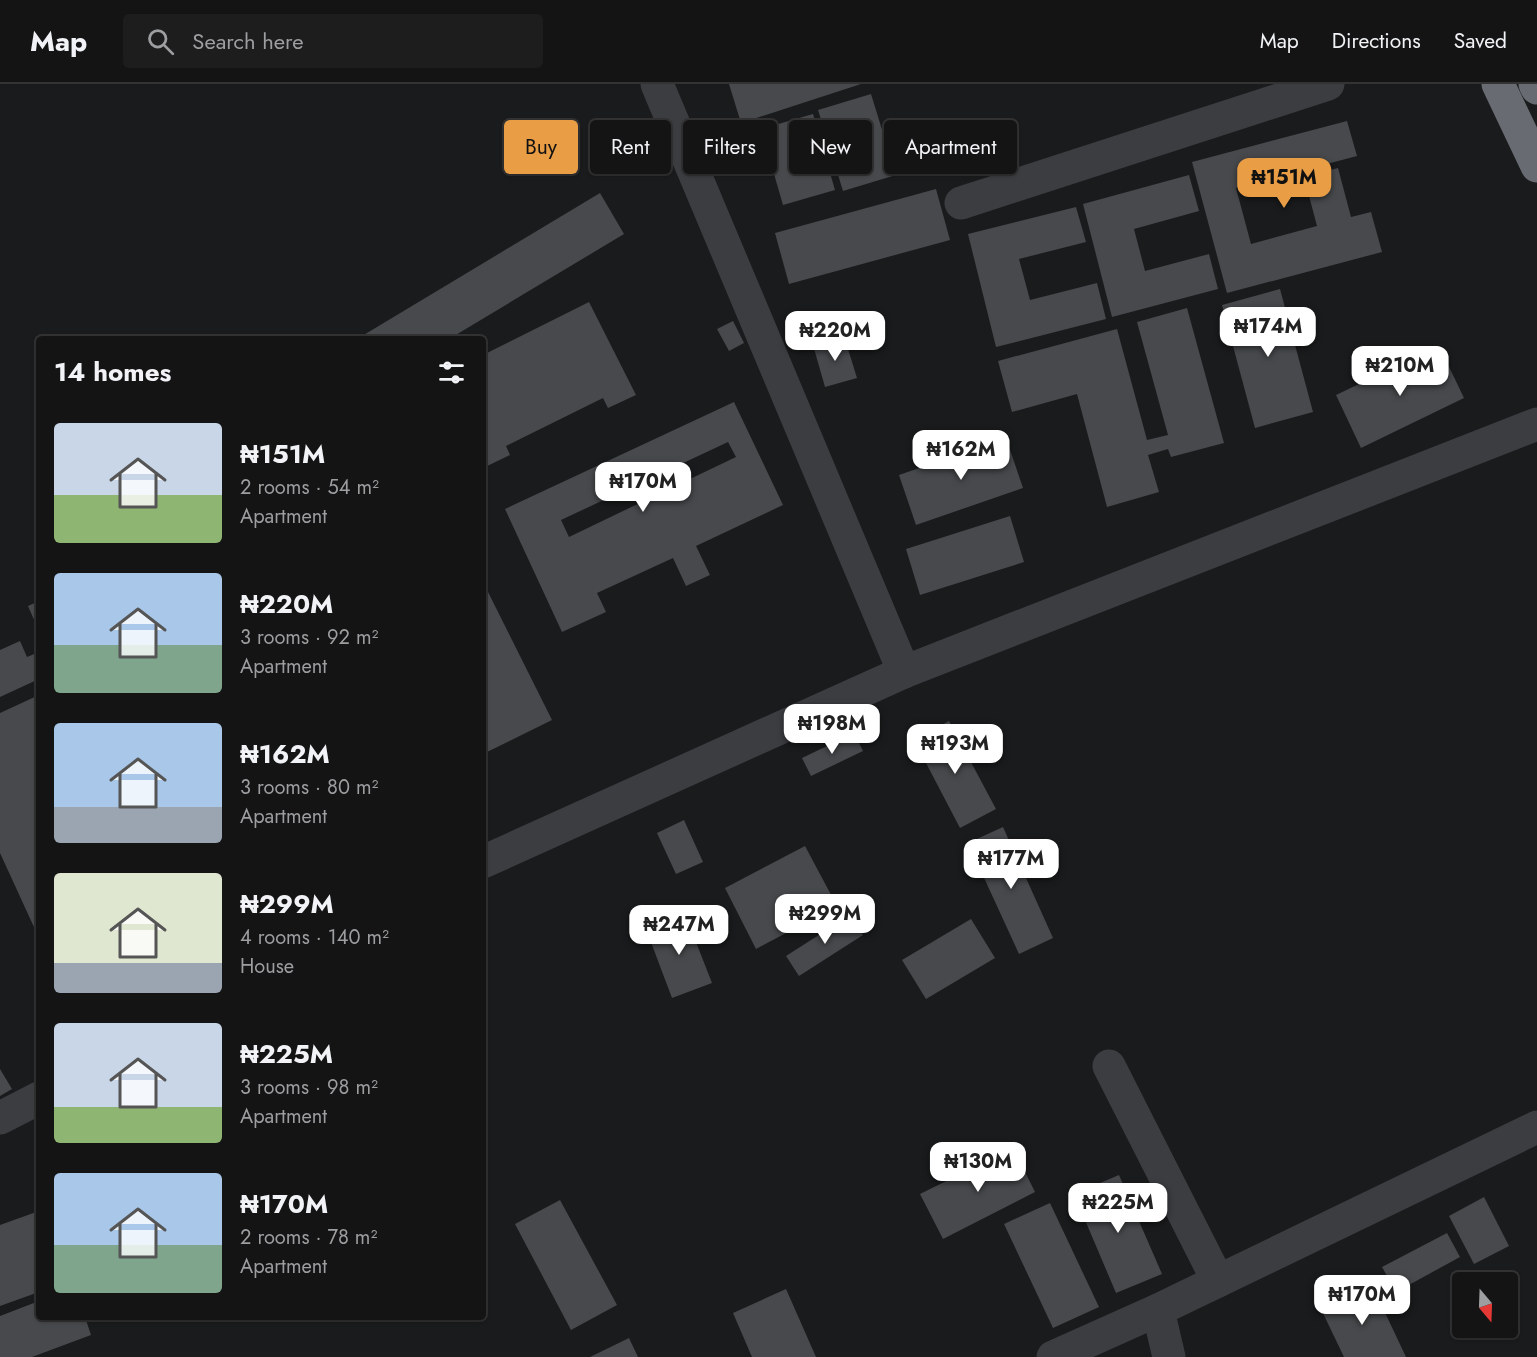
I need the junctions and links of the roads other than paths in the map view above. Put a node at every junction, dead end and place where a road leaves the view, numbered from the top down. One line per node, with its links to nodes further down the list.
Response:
1 (657, 84): 7 (street)
2 (1328, 84): 5 (street)
3 (1498, 84): 4 (highway)
4 (1537, 166)
5 (961, 203)
6 (1537, 424): 7 (street)
7 (904, 672): 8 (street)
8 (486, 861)
9 (1109, 1066): 13 (street)
10 (36, 1100): 11 (street)
11 (0, 1119)
12 (1537, 1127): 13 (street)
13 (1218, 1281): 14 (street)
14 (1158, 1310): 15 (street); 16 (street)
15 (1053, 1357)
16 (1169, 1357)

